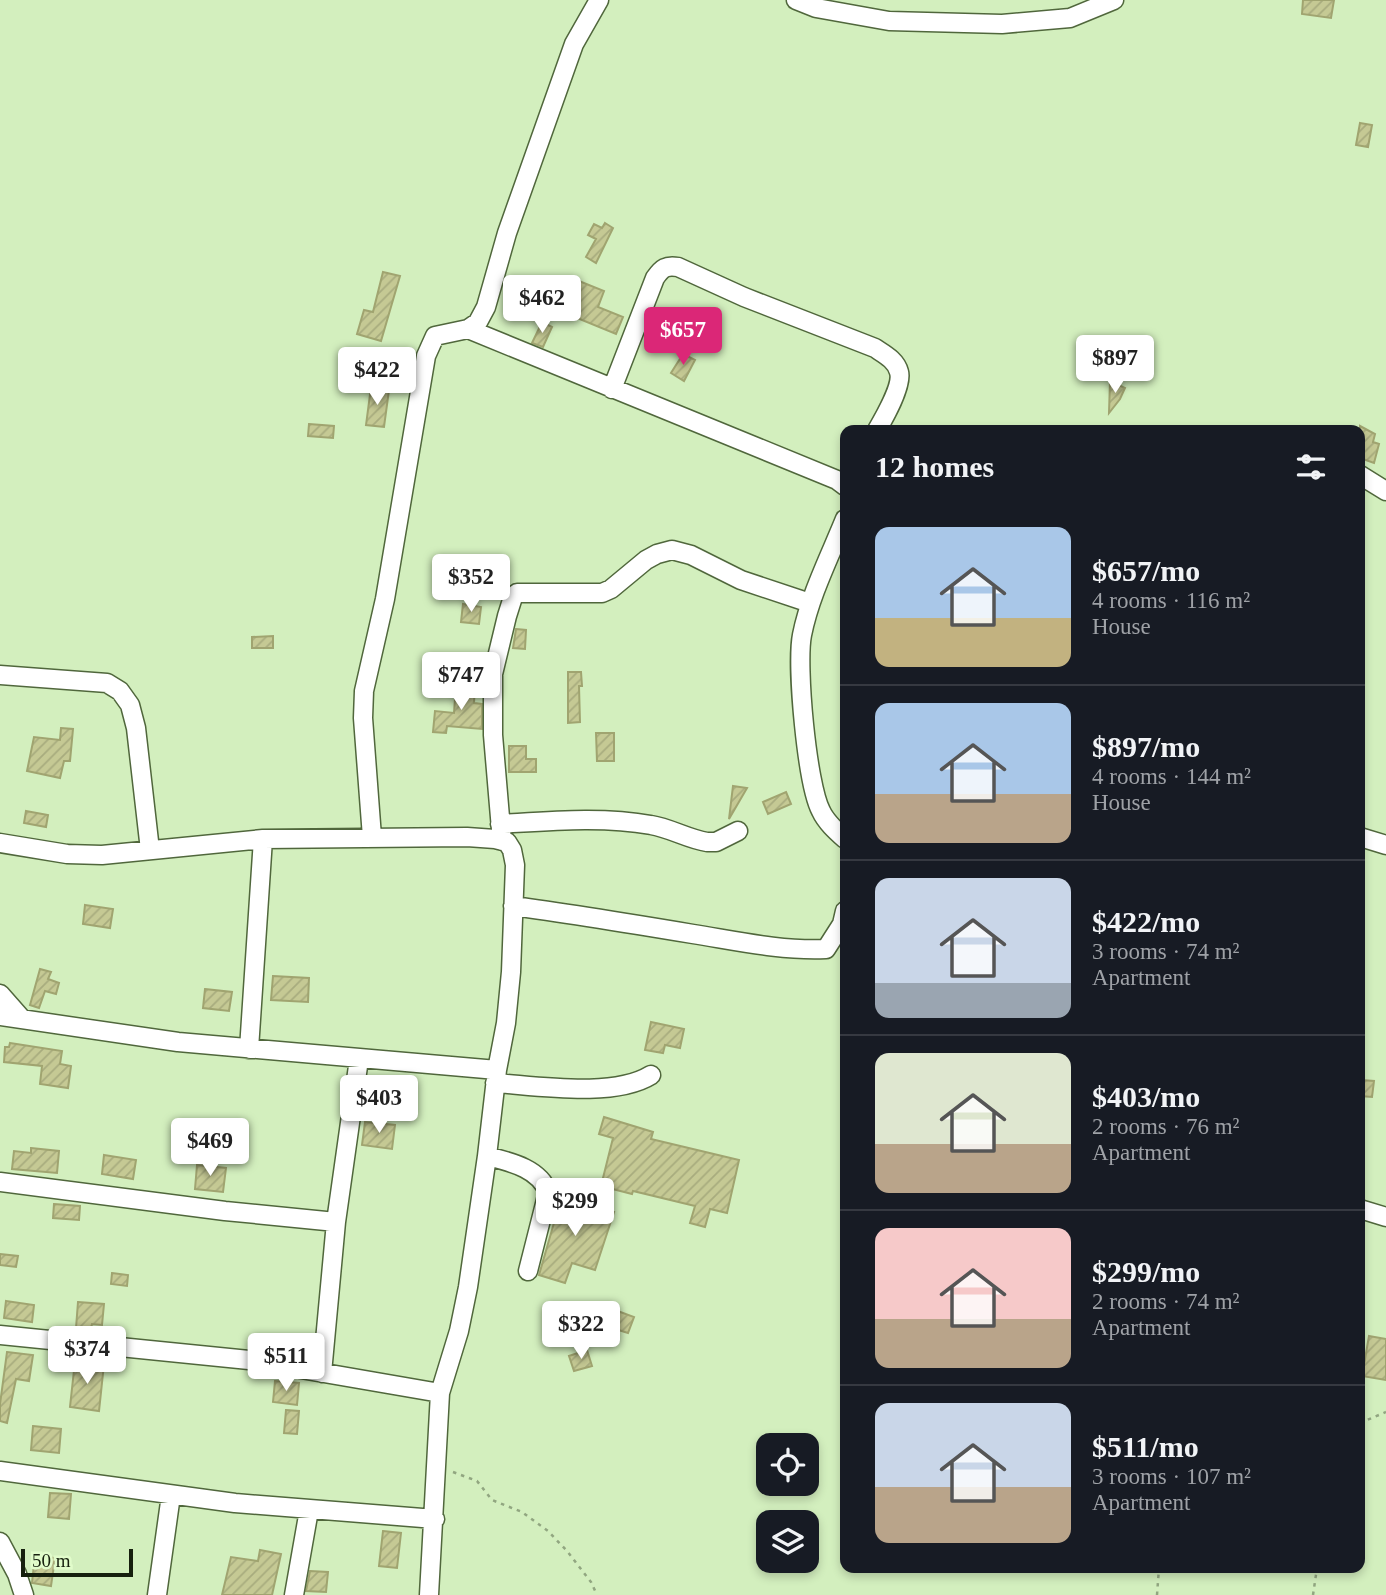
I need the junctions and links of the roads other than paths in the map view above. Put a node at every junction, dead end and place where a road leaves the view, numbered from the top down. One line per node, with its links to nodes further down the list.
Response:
1 (599, 0): 4 (street)
2 (796, 0): 3 (street)
3 (1114, 0)
4 (468, 329): 5 (street); 16 (street)
5 (612, 389): 6 (street); 8 (street)
6 (879, 425)
7 (1365, 478): 9 (street)
8 (840, 482)
9 (1386, 491)
10 (840, 531): 11 (street)
11 (810, 603): 14 (street); 15 (street)
12 (0, 675): 21 (street)
13 (738, 831): 14 (street)
14 (501, 832): 16 (street); 22 (street)
15 (840, 834)
16 (372, 837): 17 (street)
17 (263, 839): 21 (street); 27 (street)
18 (1365, 839): 20 (street)
19 (0, 843): 21 (street)
20 (1386, 845)
21 (150, 850)
22 (513, 906): 23 (street); 30 (street)
23 (840, 927)
24 (0, 994): 26 (street)
25 (0, 1016): 26 (street)
26 (22, 1019): 27 (street)
27 (249, 1049): 28 (street)
28 (359, 1059): 30 (street); 35 (street)
29 (651, 1075): 30 (street)
30 (496, 1077): 31 (street)
31 (487, 1156): 36 (street); 39 (street)
32 (0, 1182): 35 (street)
33 (1365, 1211): 34 (street)
34 (1386, 1217)
35 (336, 1222): 38 (street)
36 (528, 1271)
37 (0, 1335): 38 (street)
38 (322, 1373): 39 (street)
39 (440, 1393): 43 (street)
40 (0, 1471): 41 (street)
41 (171, 1495): 42 (street); 46 (street)
42 (309, 1510): 43 (street); 47 (street)
43 (435, 1519): 48 (street)
44 (0, 1542): 45 (street)
45 (24, 1595)
46 (157, 1595)
47 (293, 1595)
48 (429, 1595)

